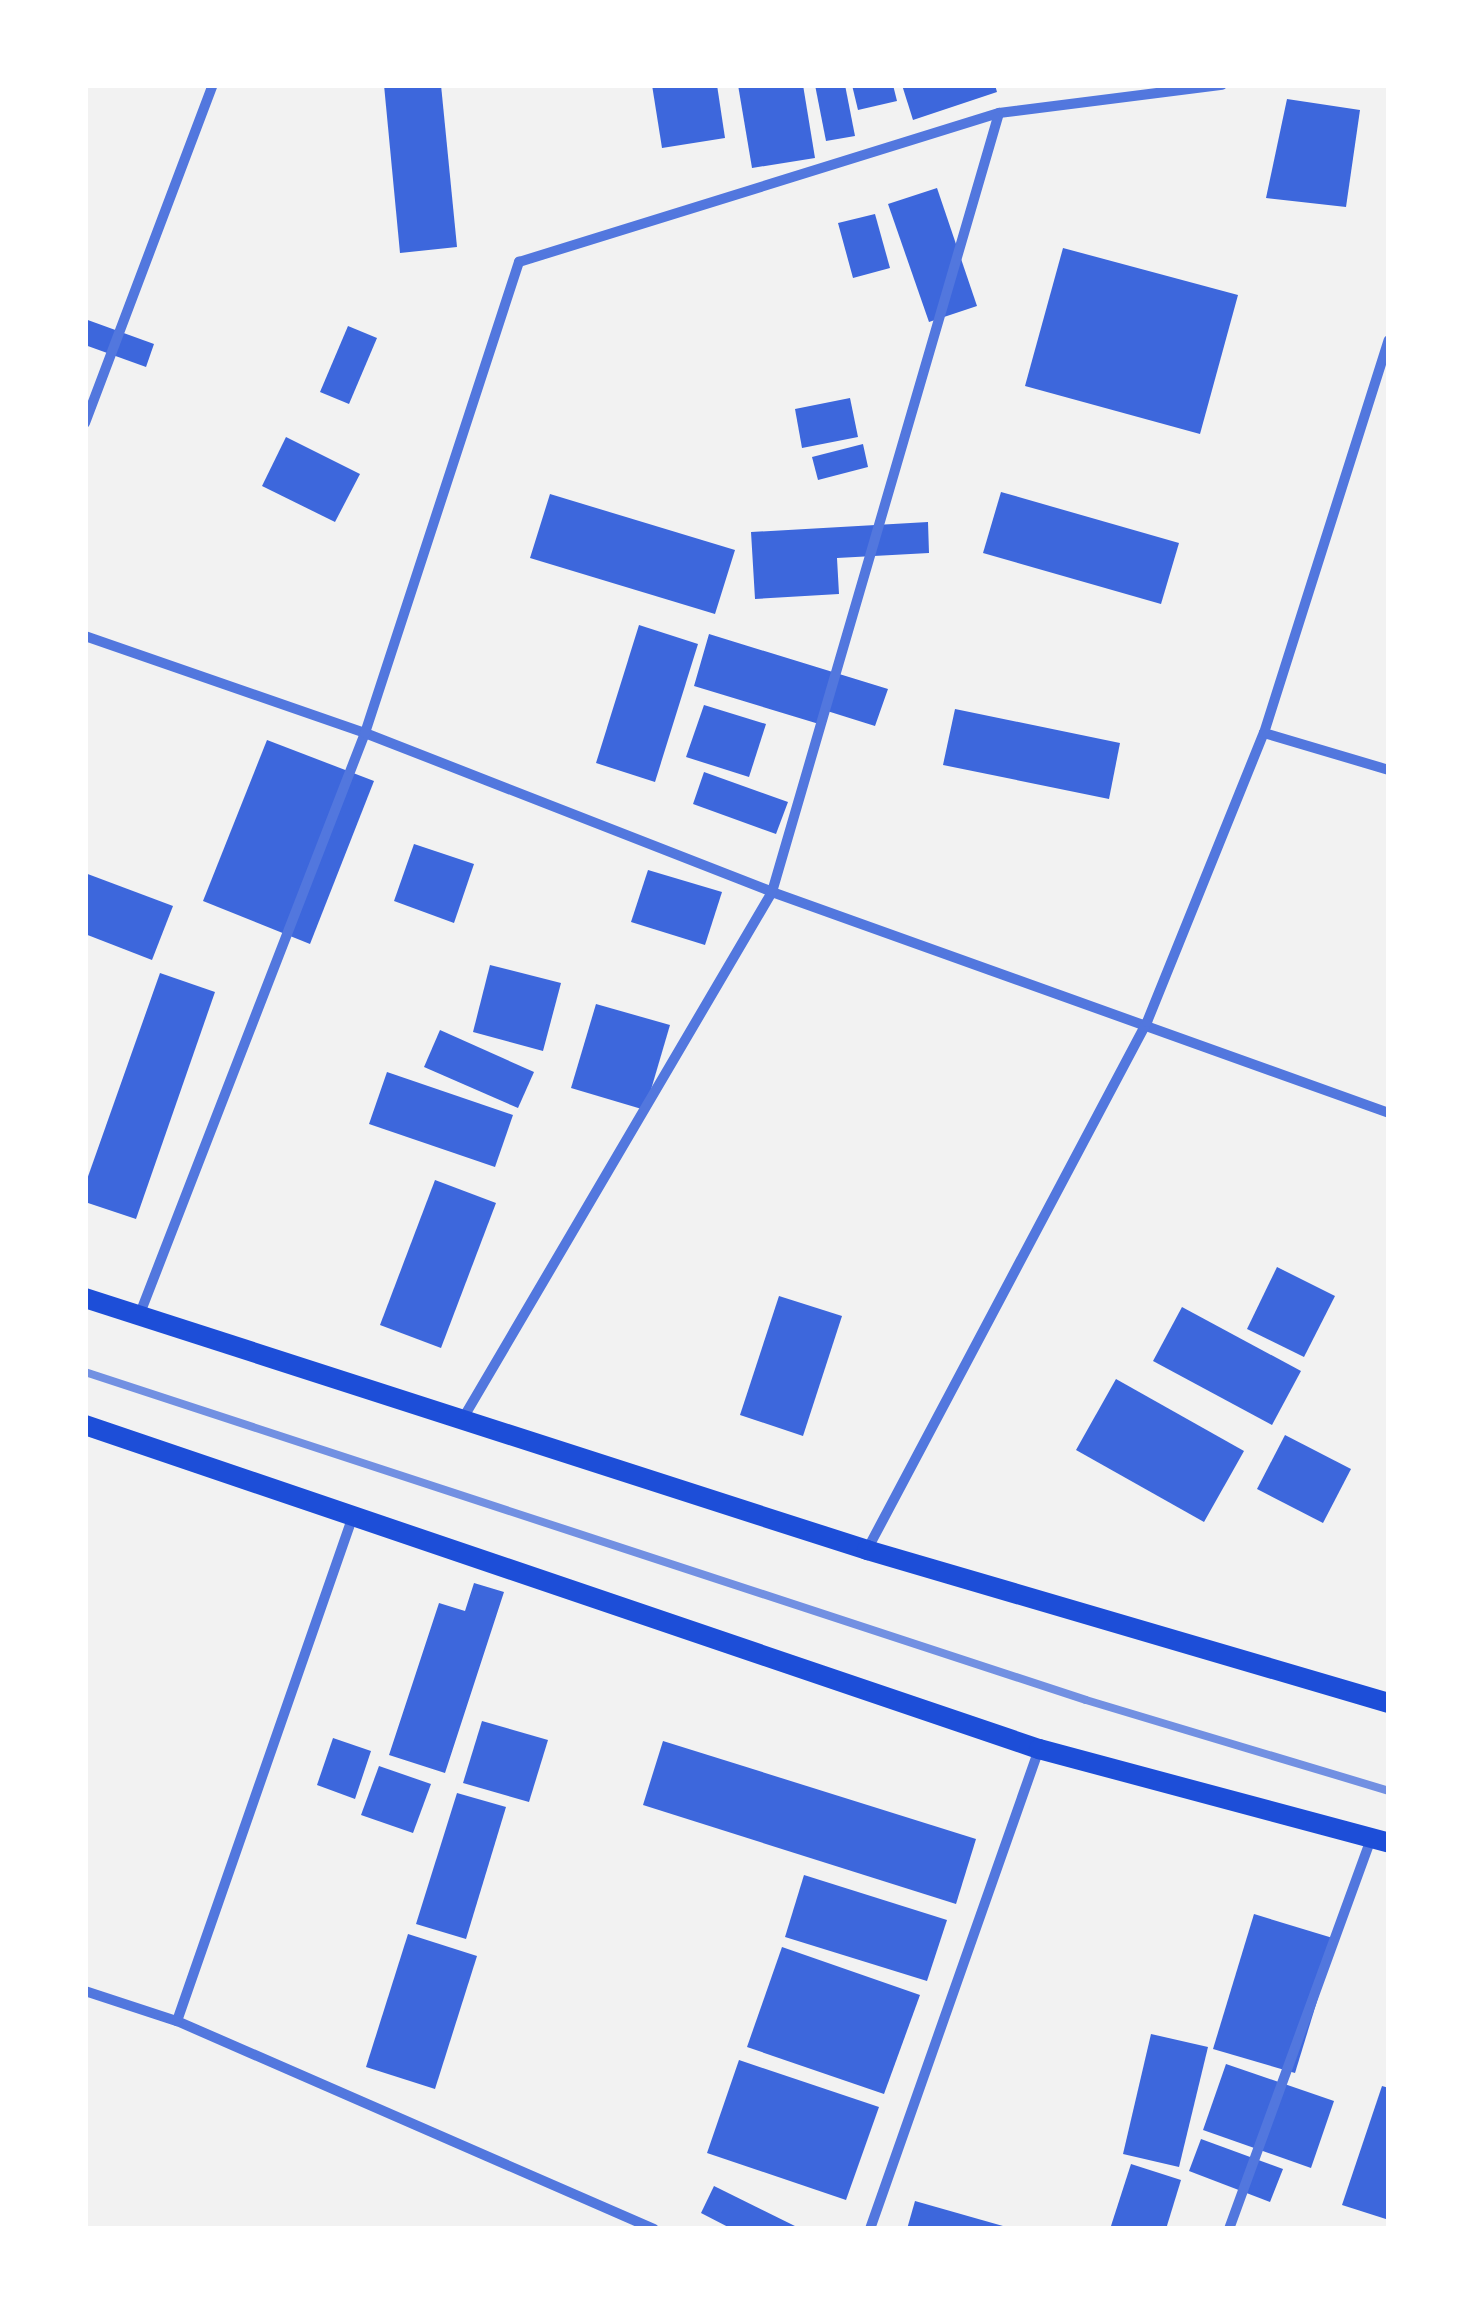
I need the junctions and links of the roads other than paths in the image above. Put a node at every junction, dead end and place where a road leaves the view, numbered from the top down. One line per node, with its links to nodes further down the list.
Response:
1 (213, 85): 5 (street)
2 (1222, 85): 3 (street)
3 (999, 113): 7 (street); 10 (street)
4 (1389, 340): 8 (street)
5 (85, 423)
6 (85, 636): 7 (street)
7 (365, 732): 10 (street); 14 (street)
8 (1264, 733): 9 (street); 11 (street)
9 (1389, 770)
10 (772, 892): 11 (street); 15 (street)
11 (1147, 1022): 12 (street); 18 (street)
12 (1389, 1113)
13 (85, 1298): 14 (main road)
14 (140, 1316): 15 (main road)
15 (462, 1420): 18 (main road)
16 (85, 1425): 17 (main road)
17 (354, 1513): 20 (main road); 23 (street)
18 (866, 1550): 19 (main road)
19 (1389, 1702)
20 (1038, 1749): 21 (main road); 25 (street)
21 (1380, 1841): 26 (street)
22 (85, 1990): 23 (street)
23 (177, 2021): 24 (street)
24 (654, 2229)
25 (870, 2229)
26 (1229, 2229)

